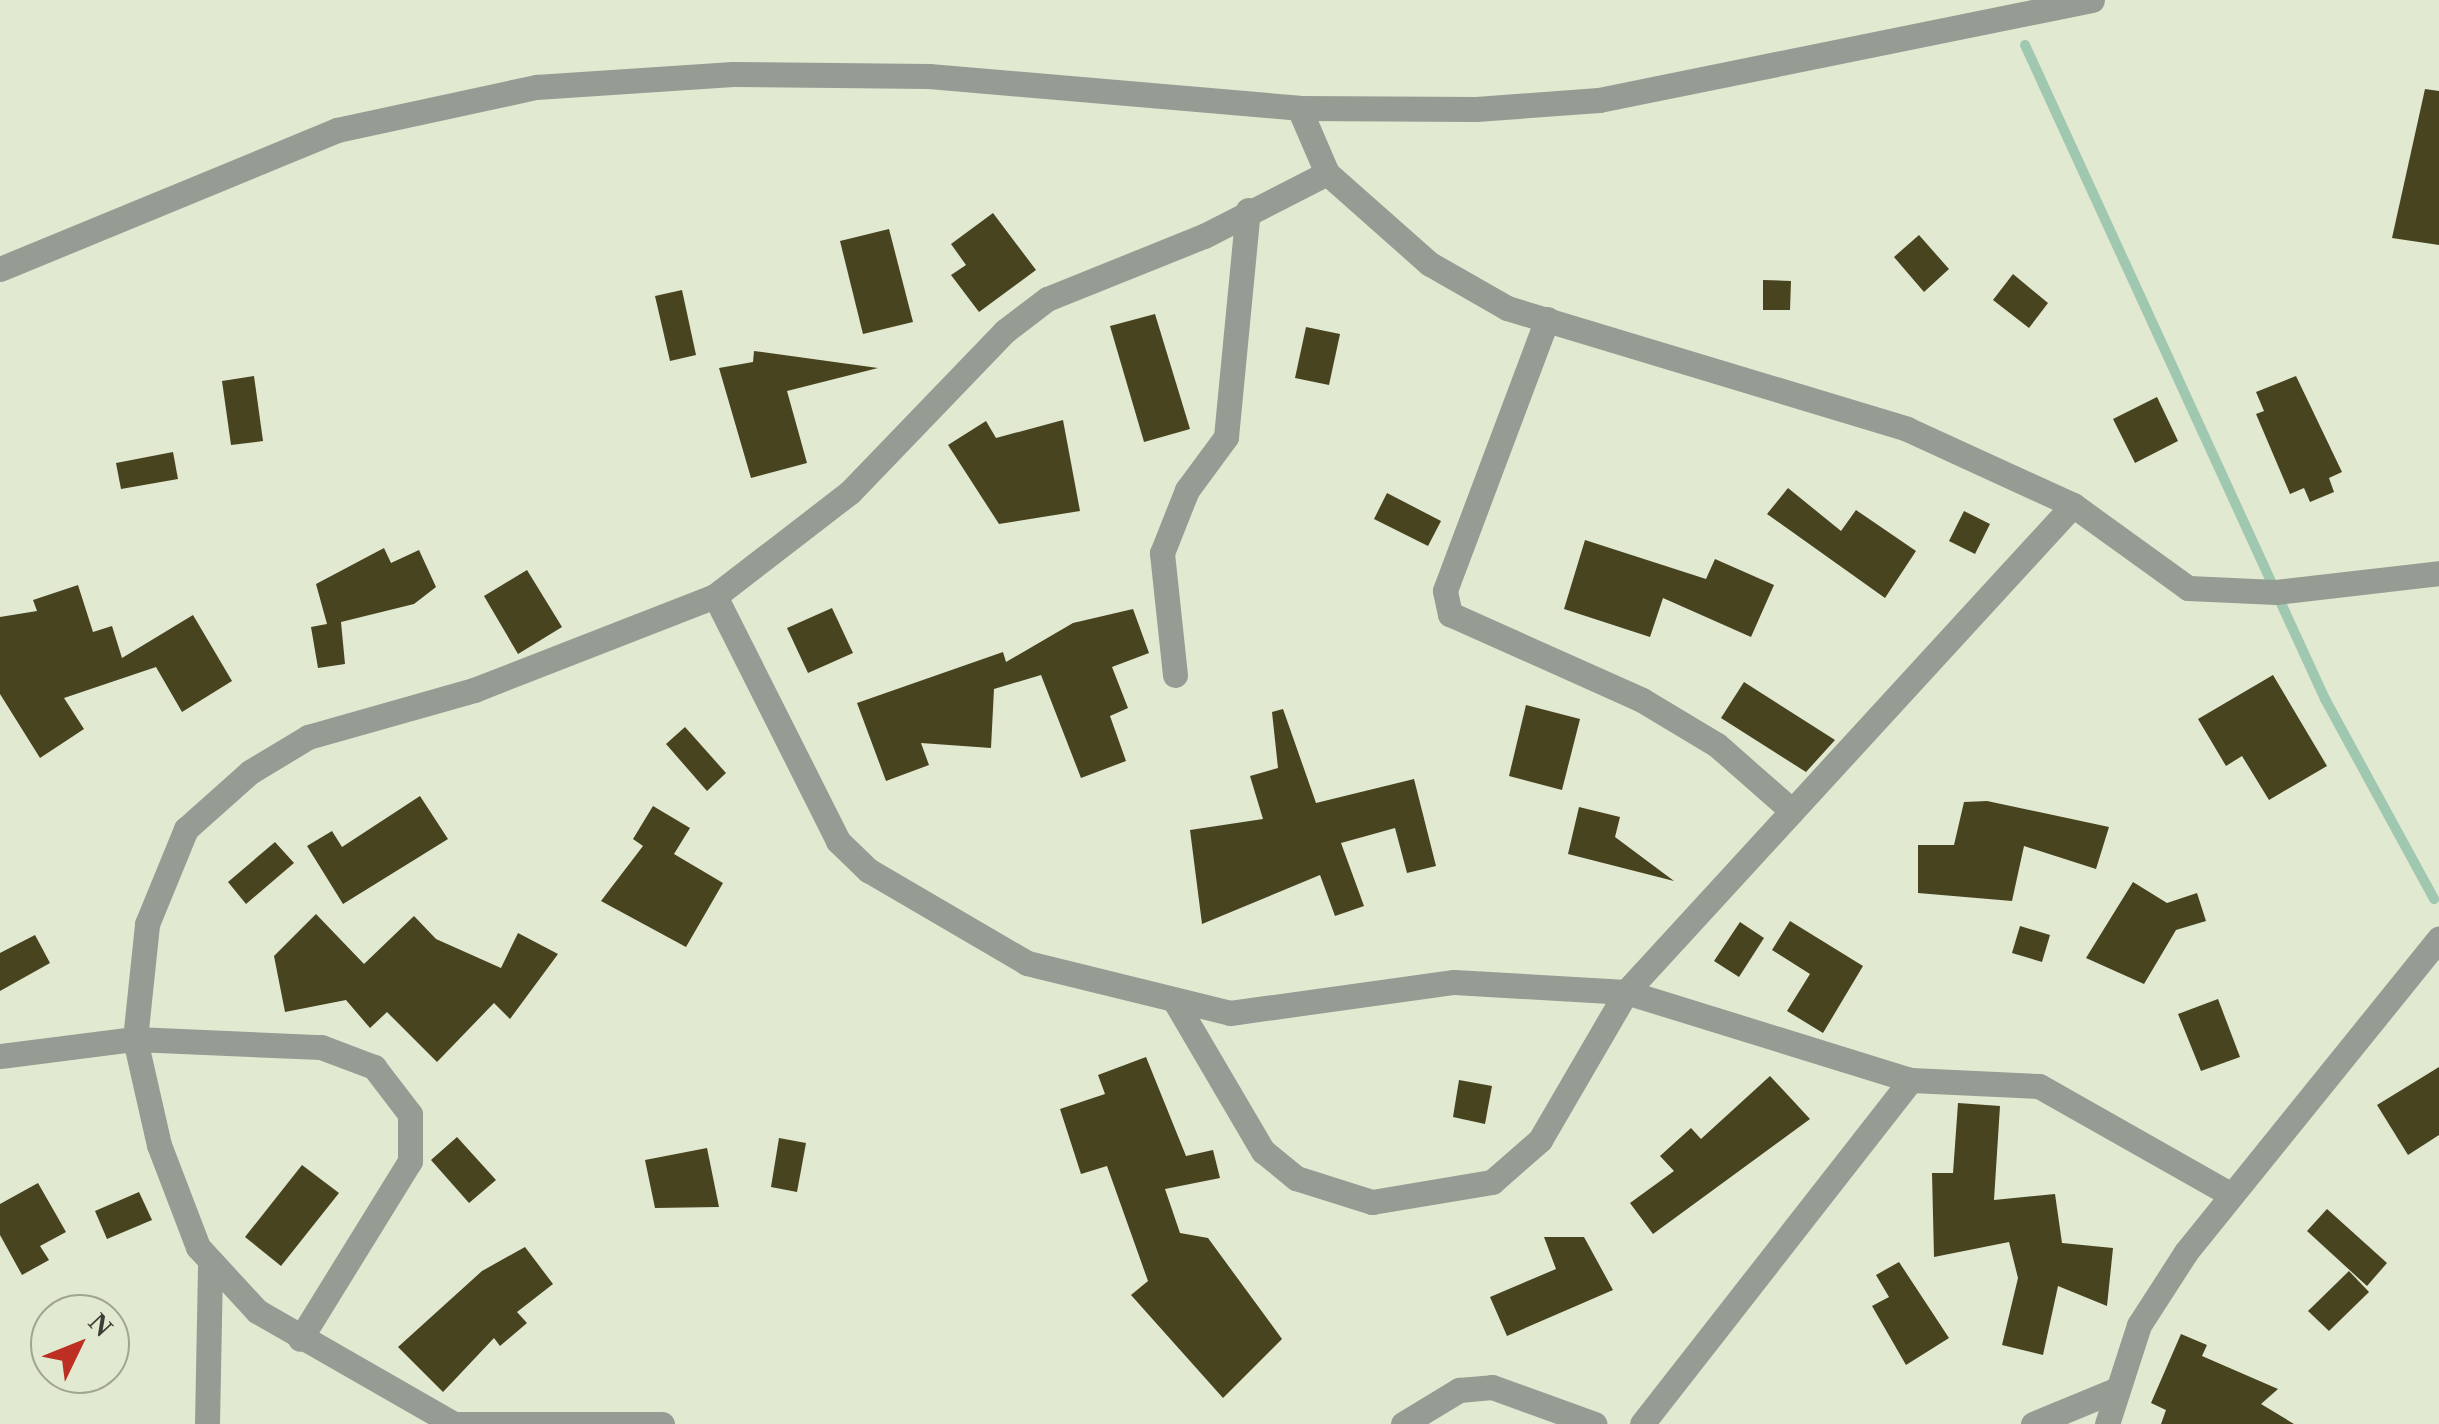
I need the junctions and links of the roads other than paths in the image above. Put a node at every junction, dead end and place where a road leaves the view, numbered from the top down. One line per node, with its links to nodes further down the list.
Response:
1 (2092, 0): 2 (street)
2 (1299, 108): 3 (street); 5 (street)
3 (1327, 172): 4 (street); 6 (street)
4 (1248, 210): 9 (street); 10 (street)
5 (0, 270)
6 (1547, 318): 7 (street); 11 (street)
7 (2073, 505): 8 (street); 11 (street)
8 (2439, 574)
9 (715, 596): 14 (street); 15 (street)
10 (1176, 675)
11 (1792, 811): 13 (street)
12 (2439, 938): 18 (street)
13 (1626, 992): 14 (street); 14 (street); 17 (street)
14 (1176, 1003)
15 (135, 1039): 16 (street); 19 (street); 20 (street)
16 (0, 1056)
17 (1911, 1080): 18 (street); 27 (street)
18 (2230, 1194): 21 (street)
19 (210, 1267): 20 (street); 22 (street)
20 (300, 1338): 23 (street)
21 (2115, 1390): 28 (street); 29 (street)
22 (207, 1424)
23 (456, 1424): 24 (street)
24 (662, 1424)
25 (1403, 1424): 26 (street)
26 (1594, 1424)
27 (1642, 1424)
28 (2033, 1424)
29 (2108, 1424)

